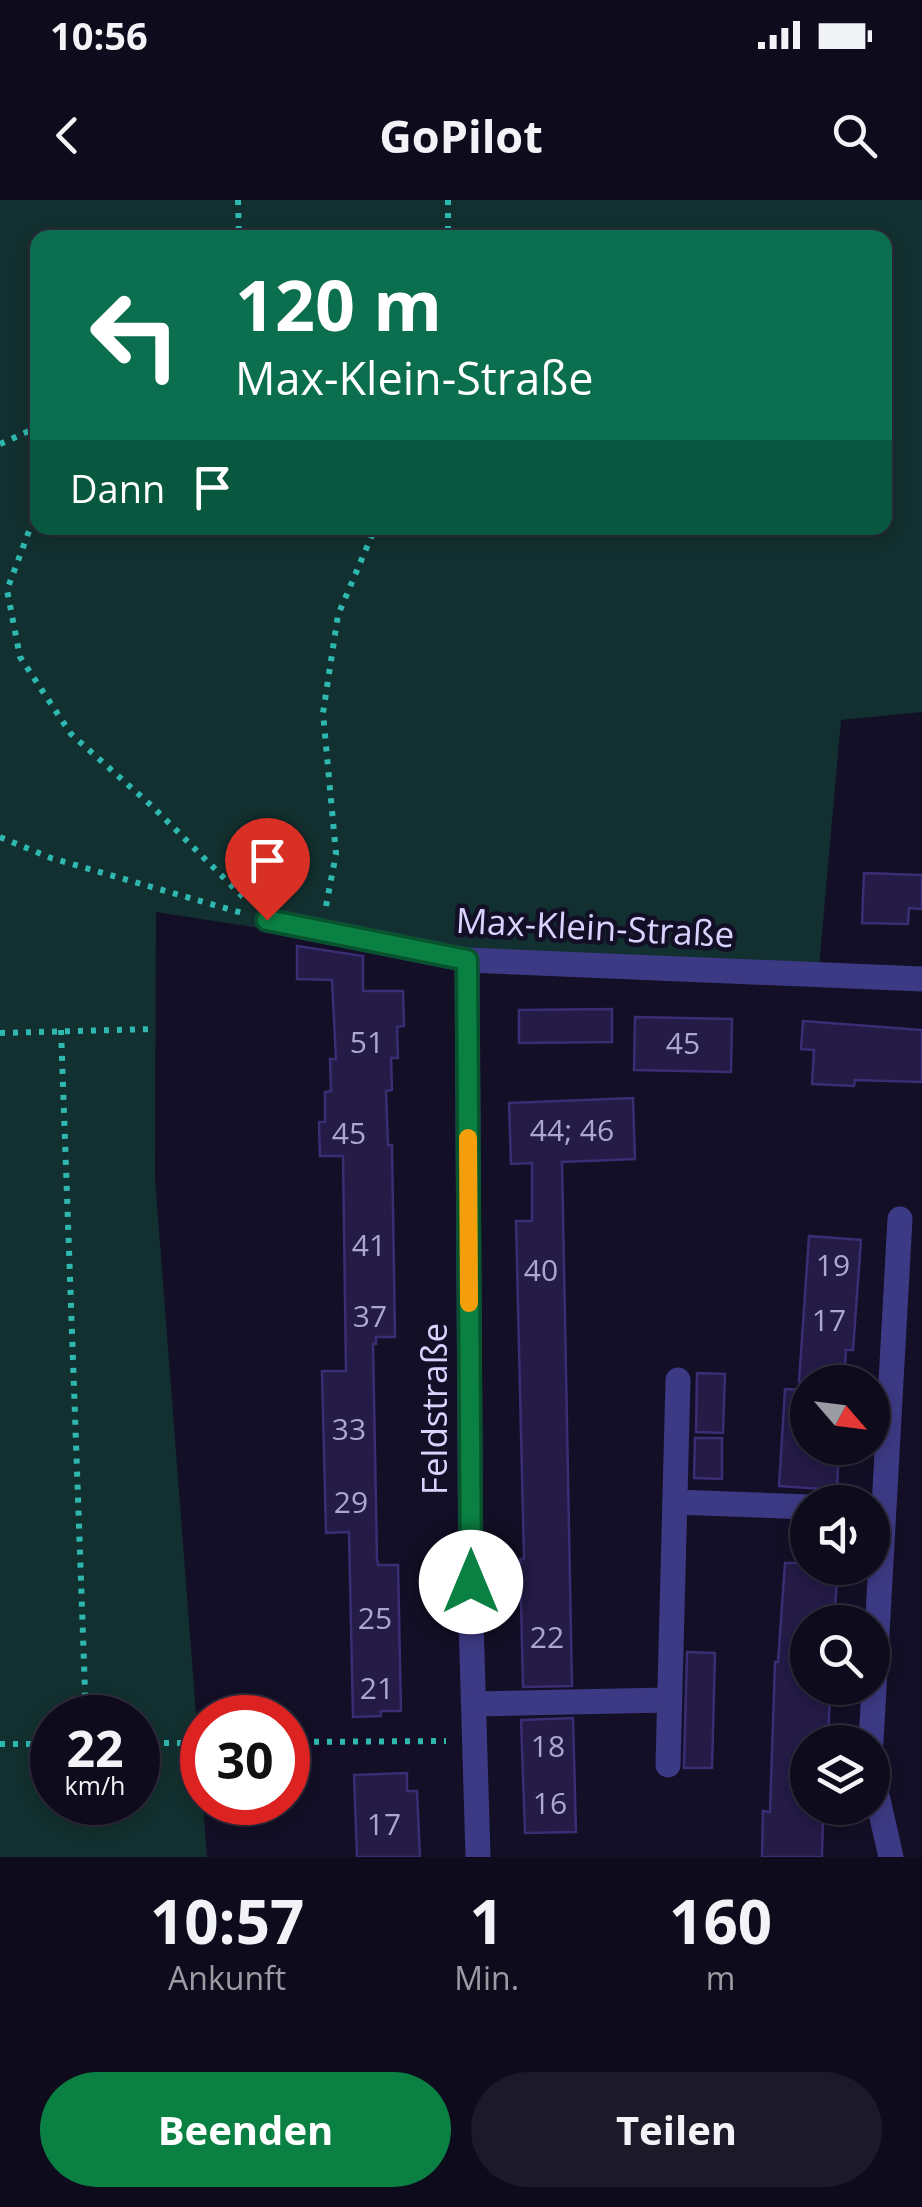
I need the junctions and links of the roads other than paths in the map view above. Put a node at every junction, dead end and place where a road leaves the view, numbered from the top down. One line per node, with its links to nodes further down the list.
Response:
1 (267, 920): 2 (street, Max-Klein-Straße)
2 (467, 960): 3 (street, Max-Klein-Straße); 11 (street, Feldstraße)
3 (922, 979)
4 (900, 1219): 6 (street)
5 (678, 1380): 7 (street)
6 (880, 1485)
7 (675, 1502): 8 (street); 10 (street)
8 (790, 1506)
9 (876, 1585): 12 (street)
10 (668, 1700): 11 (street); 13 (street)
11 (474, 1704): 15 (street, Feldstraße)
12 (872, 1725)
13 (668, 1765)
14 (883, 1825): 16 (street)
15 (478, 1857)
16 (891, 1857)

